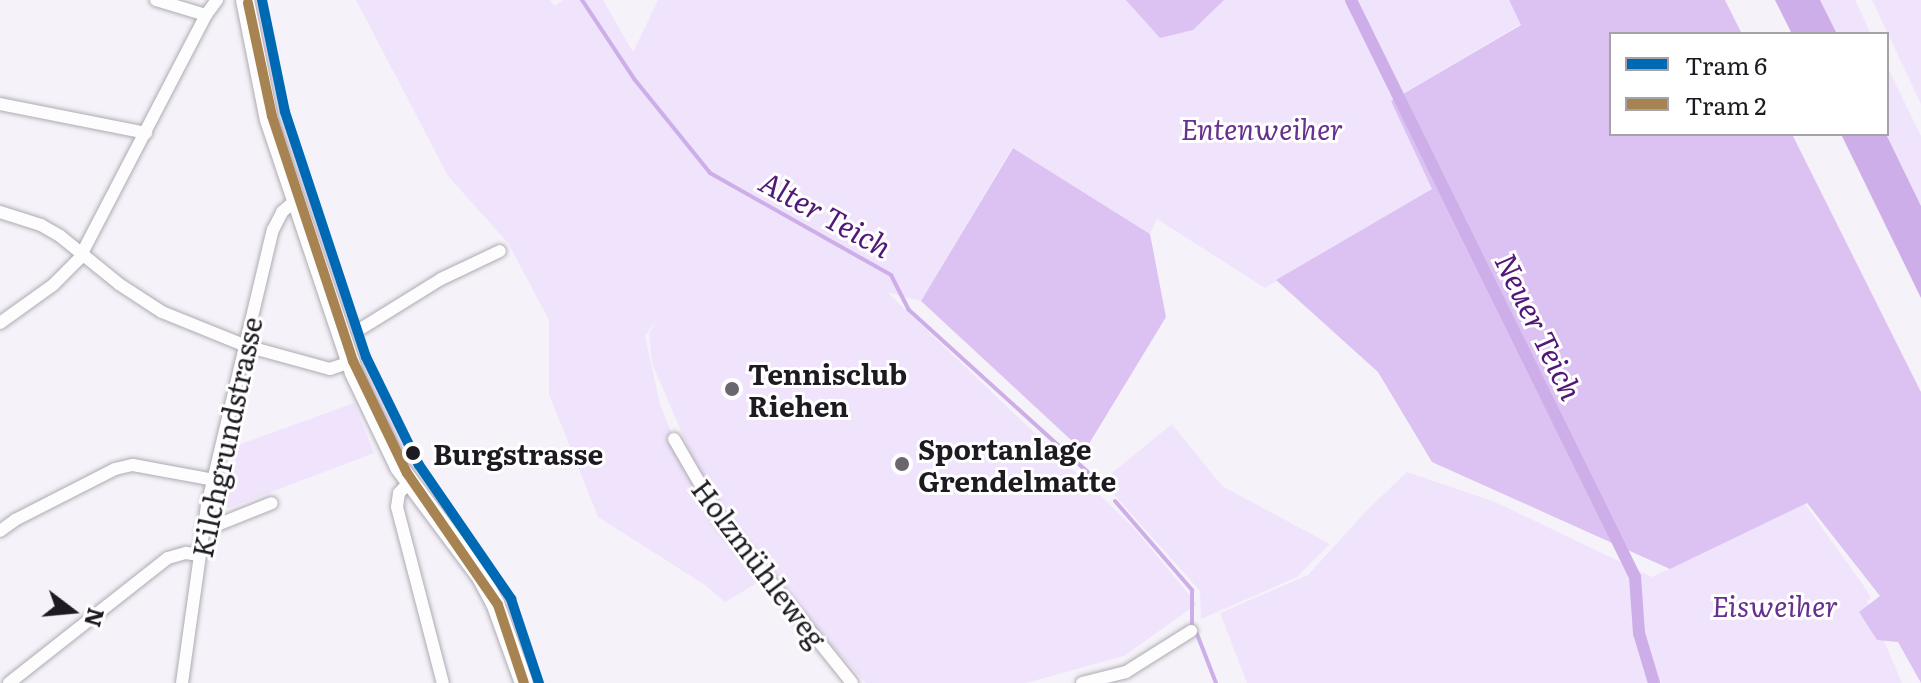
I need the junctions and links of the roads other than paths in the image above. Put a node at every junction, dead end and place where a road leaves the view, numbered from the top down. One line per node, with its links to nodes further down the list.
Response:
1 (156, 0): 4 (street)
2 (217, 0): 4 (street)
3 (245, 0): 7 (main road)
4 (206, 15): 6 (street)
5 (0, 104): 6 (street)
6 (146, 133): 10 (street)
7 (296, 200): 13 (street, Kilchgrundstrasse); 14 (main road)
8 (0, 212): 10 (street)
9 (500, 251): 12 (street)
10 (81, 254): 11 (street); 13 (street)
11 (0, 323)
12 (362, 328)
13 (246, 346): 14 (street); 16 (street, Kilchgrundstrasse)
14 (350, 362): 17 (main road)
15 (674, 439): 27 (street, Holzmühleweg)
16 (214, 480): 19 (street); 20 (street, Kilchgrundstrasse)
17 (409, 482): 25 (street); 26 (main road)
18 (272, 503): 20 (street)
19 (0, 531)
20 (202, 531): 21 (street, Kilchgrundstrasse)
21 (199, 555): 23 (street); 24 (street, Kilchgrundstrasse)
22 (1191, 631): 28 (street)
23 (9, 683)
24 (182, 683)
25 (443, 683)
26 (524, 683)
27 (852, 683)
28 (1082, 683)

